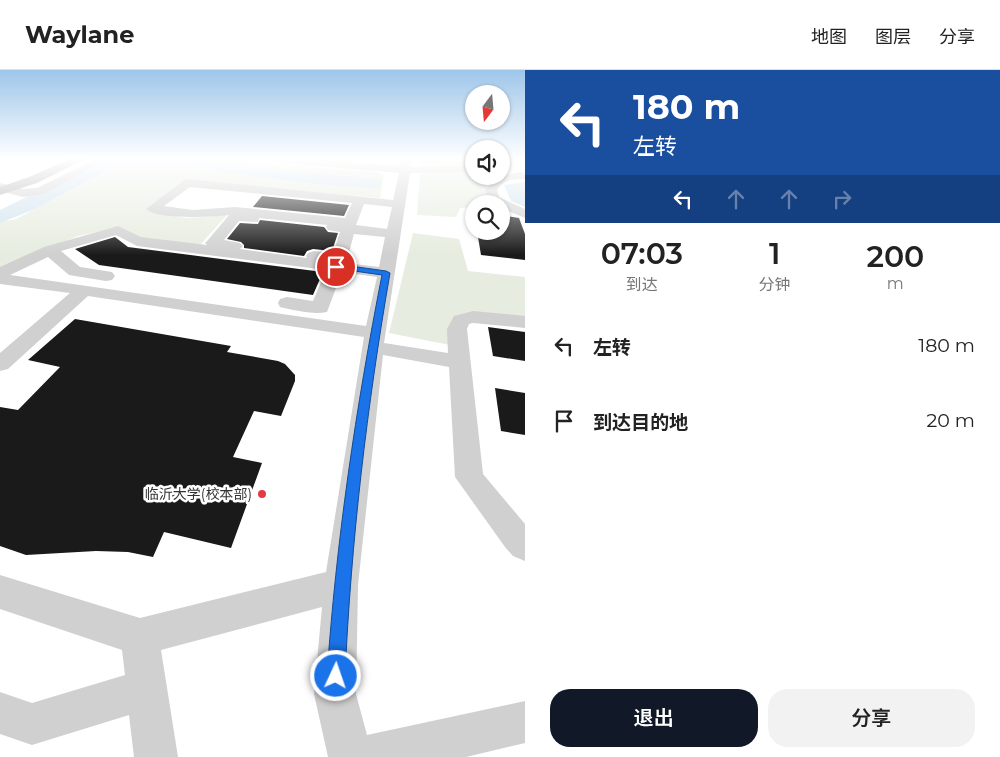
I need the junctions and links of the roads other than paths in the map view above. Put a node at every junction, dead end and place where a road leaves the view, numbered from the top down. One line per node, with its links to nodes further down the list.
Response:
1 (13, 191): 2 (street)
2 (39, 191)
3 (176, 191): 9 (street)
4 (269, 191): 7 (street)
5 (401, 191): 8 (street)
6 (491, 191): 10 (street)
7 (359, 200): 8 (street); 11 (street)
8 (399, 204): 12 (street)
9 (238, 214): 11 (street); 14 (street)
10 (525, 214)
11 (349, 226): 12 (street); 15 (street)
12 (394, 234): 17 (street)
13 (49, 250): 14 (street); 16 (street); 19 (street)
14 (208, 250): 15 (street)
15 (338, 263): 17 (street); 21 (street)
16 (0, 273)
17 (386, 273): 23 (street)
18 (0, 279): 20 (street)
19 (143, 281)
20 (84, 290): 23 (street); 25 (street)
21 (271, 300)
22 (525, 322): 24 (street)
23 (374, 340): 24 (street); 27 (street)
24 (460, 362): 26 (street)
25 (0, 364)
26 (525, 546)
27 (341, 585): 29 (street); 34 (street)
28 (0, 592): 29 (street)
29 (140, 637): 30 (street)
30 (147, 689): 31 (street); 33 (street)
31 (0, 712)
32 (525, 722): 35 (street)
33 (156, 757)
34 (350, 757)
35 (368, 757)

